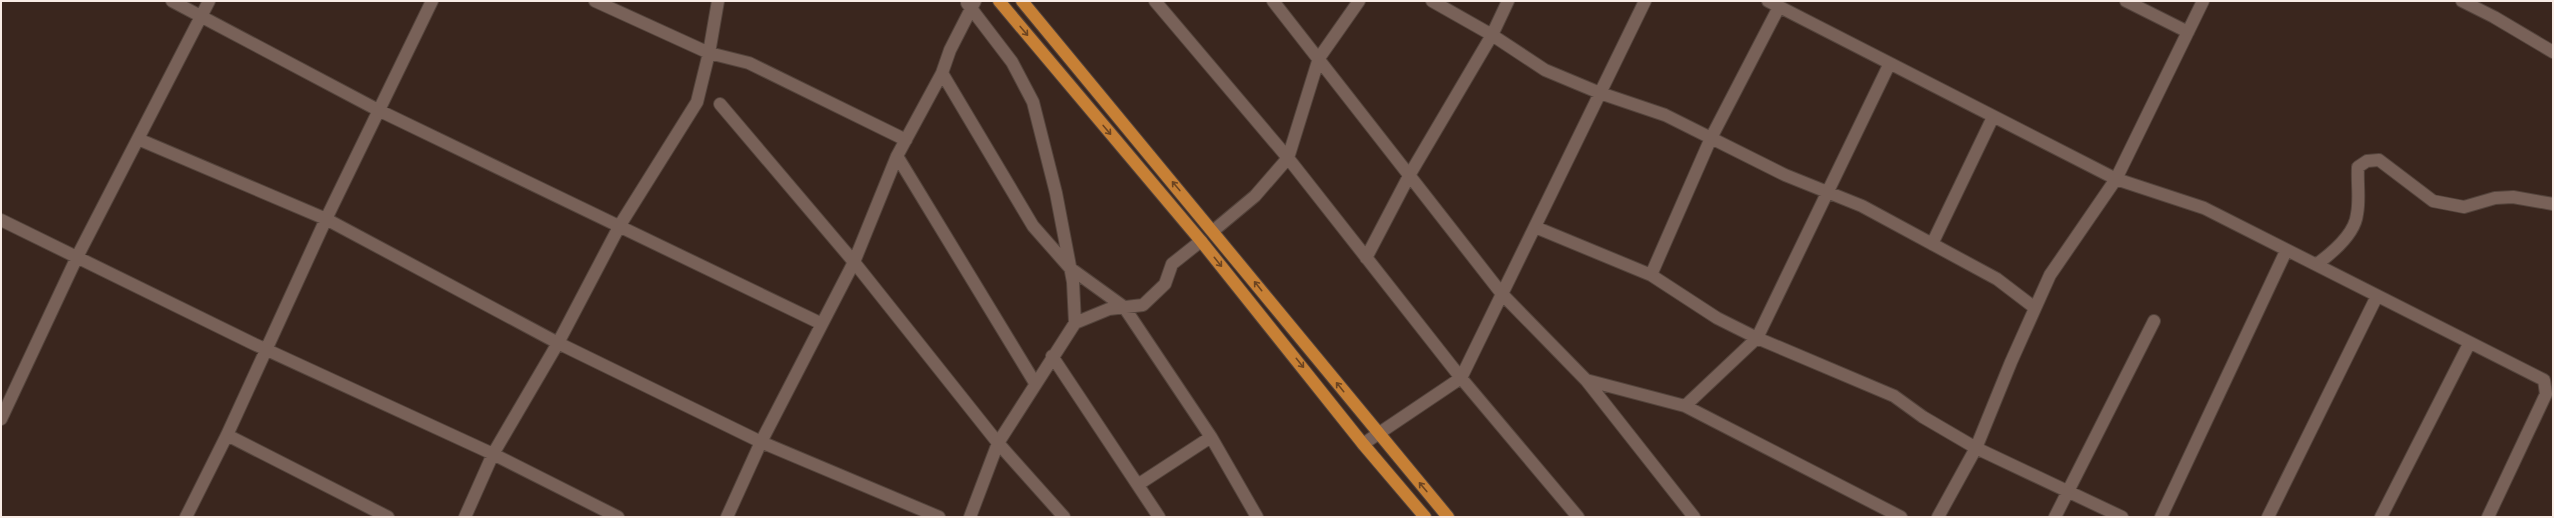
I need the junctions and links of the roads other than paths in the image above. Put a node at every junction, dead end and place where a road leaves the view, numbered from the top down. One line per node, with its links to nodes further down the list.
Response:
1 (172, 1): 20 (street)
2 (209, 1): 20 (street)
3 (432, 1): 30 (street)
4 (594, 1): 24 (street)
5 (718, 1): 24 (street)
6 (999, 1): 46 (main road, one-way to 46)
7 (1022, 1): 45 (main road, one-way to 7)
8 (1155, 1): 36 (street)
9 (1273, 1): 25 (street)
10 (1359, 1): 25 (street)
11 (1432, 1): 22 (street)
12 (1508, 1): 22 (street)
13 (1645, 1): 28 (street)
14 (1768, 1): 19 (street)
15 (2126, 1): 21 (street)
16 (2203, 1): 21 (street)
17 (2462, 1): 23 (street)
18 (971, 3): 27 (street); 53 (street)
19 (1779, 7): 26 (street); 32 (street)
20 (202, 16): 30 (street); 33 (street)
21 (2188, 32): 38 (street)
22 (1492, 35): 28 (street); 37 (street)
23 (2553, 52)
24 (709, 53): 34 (street); 43 (street)
25 (1319, 58): 36 (street); 37 (street)
26 (1889, 65): 31 (street); 39 (street)
27 (942, 74): 34 (street); 53 (street)
28 (1600, 93): 32 (street); 44 (street)
29 (720, 104): 51 (street)
30 (378, 110): 41 (street); 43 (street)
31 (1993, 117): 38 (street); 47 (street)
32 (1711, 138): 39 (street); 54 (street)
33 (138, 139): 41 (street); 49 (street)
34 (906, 140): 35 (street)
35 (897, 156): 51 (street); 69 (street)
36 (1288, 158): 45 (street); 50 (street)
37 (1410, 174): 50 (street); 55 (street)
38 (2116, 179): 48 (street); 58 (street)
39 (1827, 192): 47 (street); 62 (street)
40 (2553, 204): 52 (street)
41 (326, 219): 63 (street); 65 (street)
42 (1, 220): 49 (street)
43 (620, 225): 60 (street); 63 (street)
44 (1535, 227): 54 (street); 55 (street)
45 (1213, 231): 72 (main road, one-way to 45)
46 (1201, 241): 57 (street); 77 (main road, one-way to 77)
47 (1932, 244): 58 (street)
48 (2286, 251): 52 (street); 101 (street)
49 (77, 257): 65 (street); 71 (street)
50 (1366, 258): 67 (street)
51 (854, 262): 60 (street); 76 (street)
52 (2317, 264): 56 (street)
53 (1070, 268): 57 (street); 61 (street)
54 (1651, 275): 62 (street)
55 (1502, 294): 67 (street); 68 (street)
56 (2377, 296): 64 (street); 102 (street)
57 (1124, 307): 61 (street); 74 (street)
58 (2035, 308): 78 (street)
59 (2154, 321): 81 (street)
60 (820, 323): 75 (street)
61 (1075, 323): 66 (street)
62 (1757, 338): 70 (street); 78 (street)
63 (558, 343): 75 (street); 79 (street)
64 (2469, 344): 103 (street); 104 (street)
65 (266, 350): 73 (street); 79 (street)
66 (1052, 356): 69 (street); 80 (street)
67 (1460, 378): 72 (street); 95 (street)
68 (1586, 380): 70 (street); 82 (street)
69 (1035, 383): 76 (street)
70 (1684, 406): 97 (street)
71 (1, 419)
72 (1377, 433): 77 (street); 94 (main road, one-way to 72)
73 (227, 435): 83 (street); 84 (street)
74 (1211, 437): 80 (street); 92 (street)
75 (761, 442): 87 (street); 88 (street)
76 (998, 444): 89 (street); 90 (street)
77 (1363, 444): 93 (main road)
78 (1976, 448): 81 (street); 98 (street)
79 (493, 454): 85 (street); 86 (street)
80 (1139, 484): 91 (street)
81 (2068, 492): 99 (street); 100 (street)
82 (1683, 512): 96 (street)
83 (186, 517)
84 (388, 517)
85 (465, 517)
86 (618, 517)
87 (727, 517)
88 (939, 517)
89 (970, 517)
90 (1064, 517)
91 (1159, 517)
92 (1257, 517)
93 (1425, 517)
94 (1448, 517)
95 (1578, 517)
96 (1694, 517)
97 (1901, 517)
98 (1938, 517)
99 (2055, 517)
100 (2122, 517)
101 (2161, 517)
102 (2268, 517)
103 (2381, 517)
104 (2488, 517)

